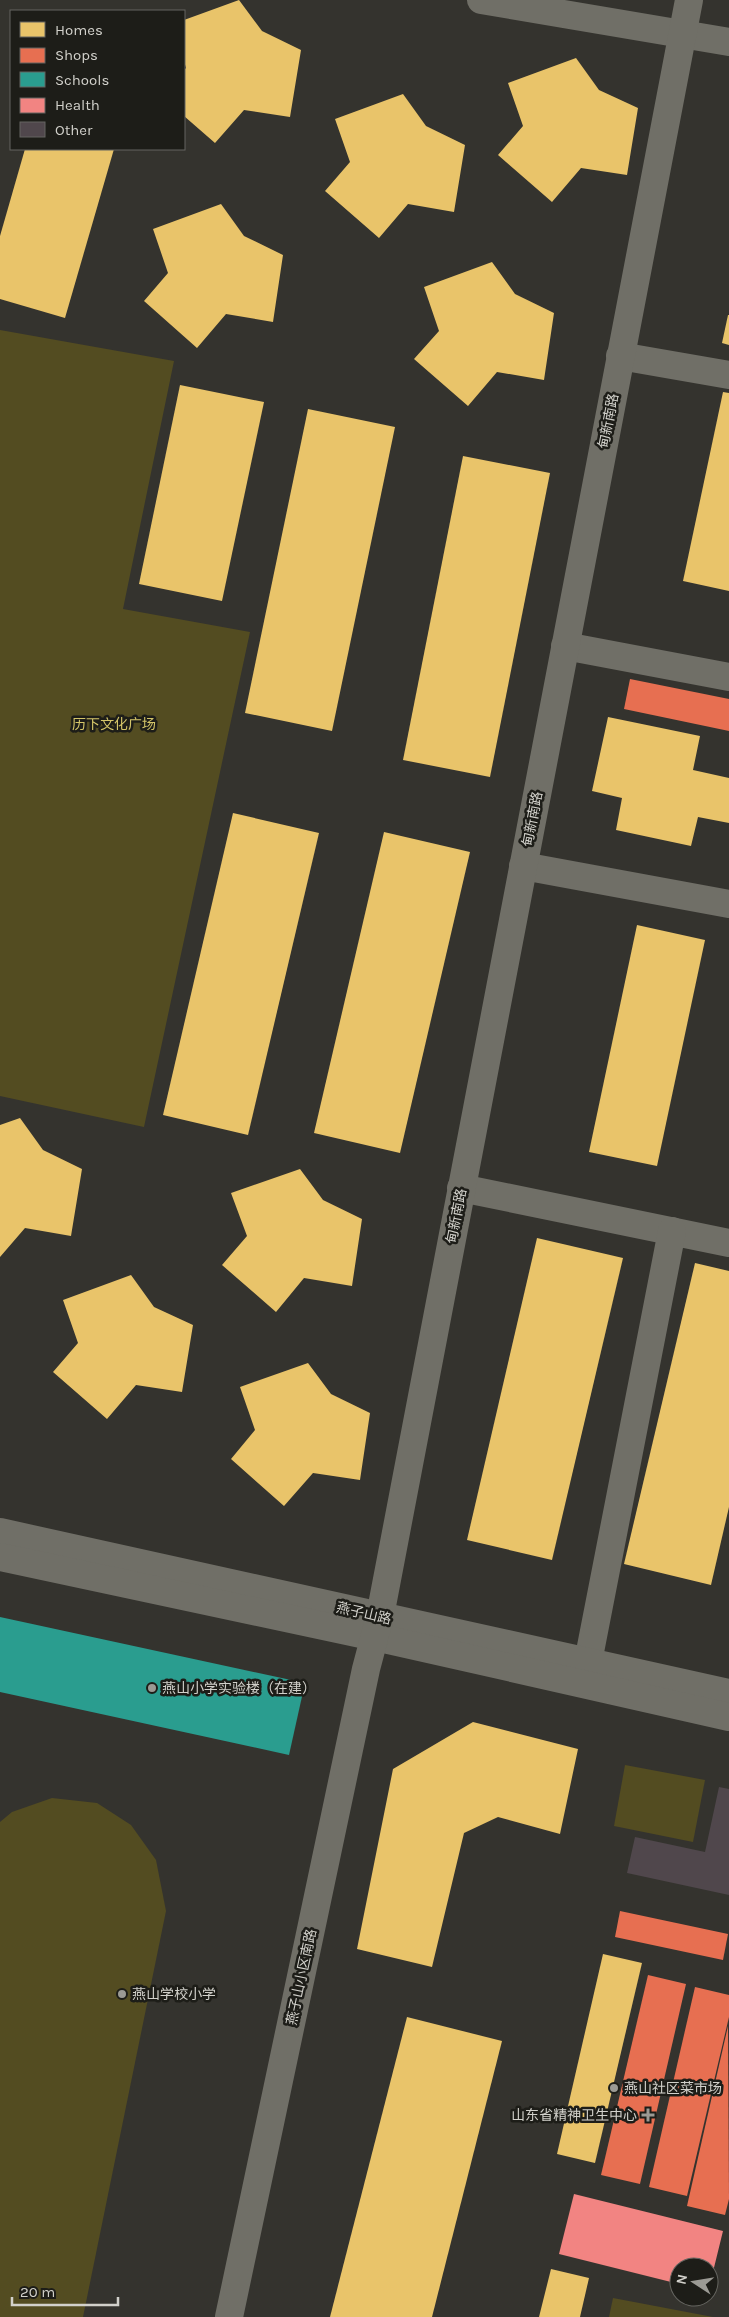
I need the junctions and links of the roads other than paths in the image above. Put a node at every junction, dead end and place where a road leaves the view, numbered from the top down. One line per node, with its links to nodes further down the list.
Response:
1 (481, 0): 3 (street)
2 (689, 0): 4 (street, 甸新南路)
3 (530, 4): 4 (street)
4 (682, 33): 5 (street); 6 (street, 甸新南路)
5 (729, 42)
6 (620, 356): 7 (street); 8 (street, 甸新南路)
7 (729, 375)
8 (565, 646): 9 (street); 10 (street, 甸新南路)
9 (729, 677)
10 (523, 866): 11 (street); 12 (street, 甸新南路)
11 (729, 904)
12 (461, 1188): 13 (street); 17 (street, 甸新南路)
13 (672, 1232): 14 (street); 18 (street)
14 (729, 1242)
15 (0, 1532): 17 (street, 燕子山路)
16 (0, 1557): 17 (street, 燕子山路)
17 (378, 1627): 18 (street, 燕子山路); 20 (street, 燕子山路); 21 (street, 燕子山小区南路)
18 (588, 1662): 19 (street, 燕子山路)
19 (729, 1694)
20 (729, 1717)
21 (229, 2317)

